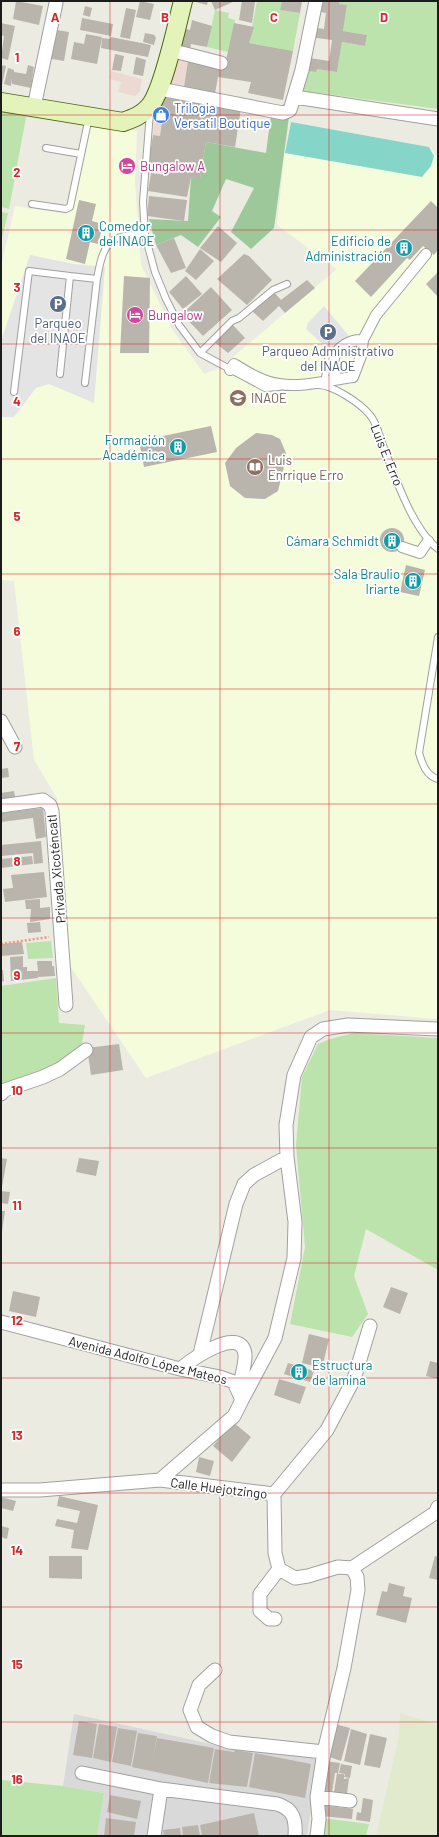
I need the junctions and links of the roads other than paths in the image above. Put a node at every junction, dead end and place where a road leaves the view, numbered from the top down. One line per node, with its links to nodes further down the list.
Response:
1 (183, 1): 4 (main road)
2 (316, 1): 7 (street)
3 (56, 3): 10 (street)
4 (170, 50): 5 (street); 6 (main road)
5 (221, 63)
6 (160, 89): 7 (street); 9 (main road)
7 (295, 97): 12 (street)
8 (1, 102): 10 (main road)
9 (150, 106): 11 (main road); 16 (lane)
10 (34, 107): 11 (main road)
11 (89, 116): 14 (lane)
12 (438, 119)
13 (46, 148): 14 (lane)
14 (81, 154): 15 (lane)
15 (32, 204)
16 (146, 235): 19 (lane); 22 (lane)
17 (426, 254): 21 (street)
18 (70, 276): 19 (lane); 25 (lane); 29 (lane)
19 (97, 279): 27 (lane)
20 (287, 284): 22 (lane)
21 (363, 340): 26 (street); 26 (street)
22 (200, 352): 24 (lane)
23 (329, 355): 28 (lane)
24 (230, 370): 28 (street)
25 (60, 374)
26 (338, 379): 28 (street)
27 (85, 383)
28 (324, 383): 30 (lane, Luis E. Erro)
29 (14, 392)
30 (428, 541): 31 (street); 32 (lane, Luis E. Erro)
31 (402, 547)
32 (438, 549)
33 (438, 637): 34 (lane)
34 (435, 668): 37 (lane)
35 (1, 721): 36 (street)
36 (16, 747)
37 (438, 779)
38 (1, 806): 39 (street, Privada Xicoténcatl)
39 (66, 1005)
40 (438, 1029): 43 (street)
41 (86, 1050): 42 (street)
42 (1, 1094)
43 (287, 1157): 46 (street); 48 (street)
44 (1, 1322): 47 (street, Avenida Adolfo López Mateos)
45 (370, 1326): 51 (street)
46 (200, 1354): 47 (street); 48 (street)
47 (180, 1369): 48 (street, Avenida Adolfo López Mateos)
48 (240, 1395): 49 (street)
49 (160, 1480): 50 (street, Calle Huejotzingo); 51 (street, Calle Huejotzingo)
50 (1, 1490)
51 (274, 1494): 54 (street, Calle Huejotzingo)
52 (438, 1507): 53 (street)
53 (352, 1568): 54 (street); 57 (street)
54 (279, 1569): 55 (street)
55 (275, 1619)
56 (215, 1670): 57 (street)
57 (324, 1752): 60 (street)
58 (82, 1773): 59 (street)
59 (161, 1789): 62 (street); 63 (street)
60 (317, 1798): 61 (street); 64 (street)
61 (350, 1801)
62 (154, 1836)
63 (295, 1836)
64 (317, 1836)

